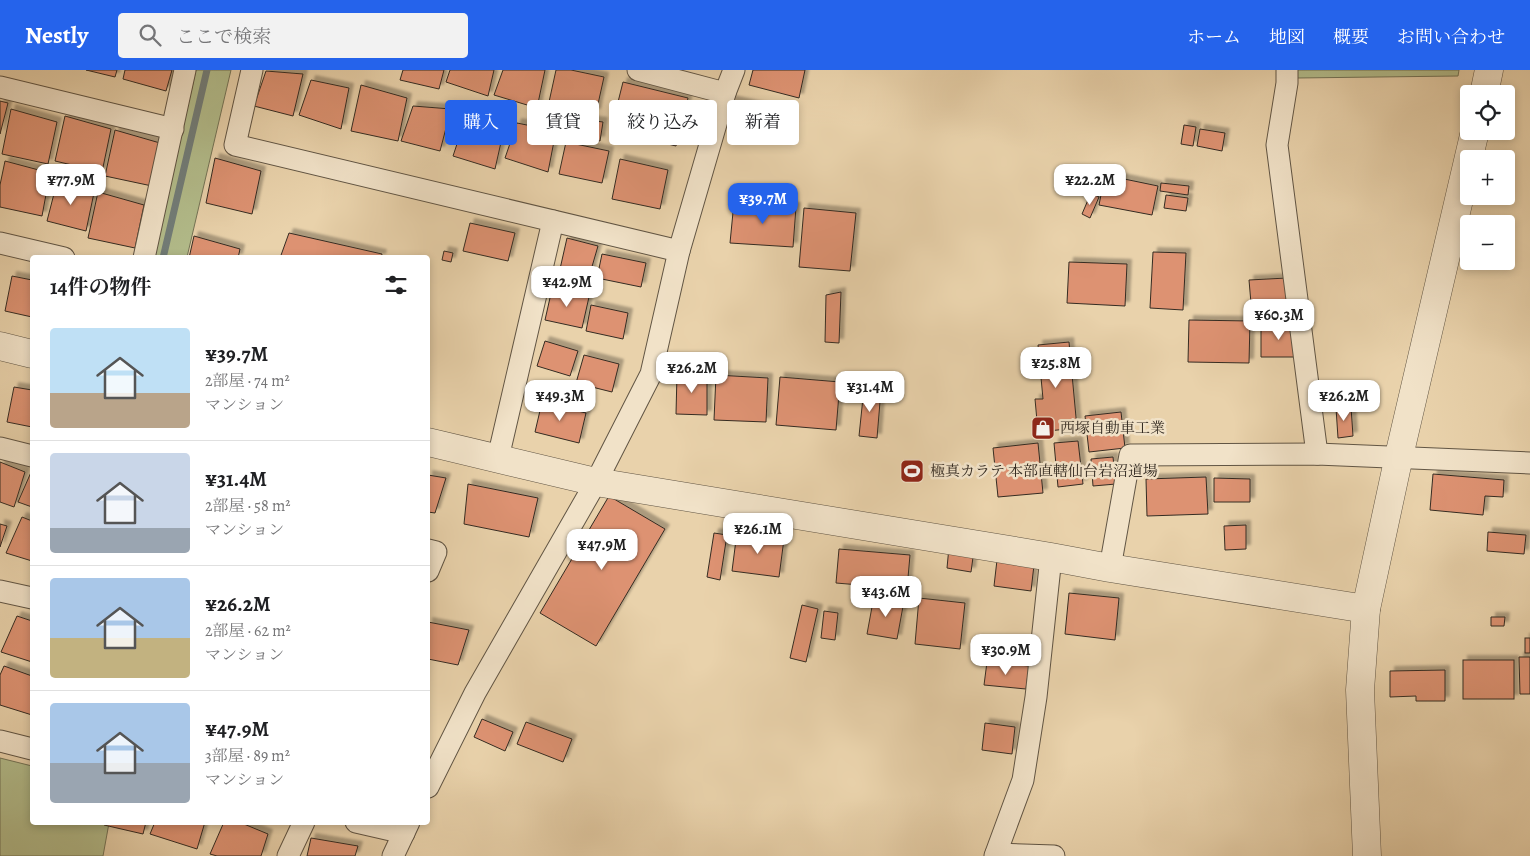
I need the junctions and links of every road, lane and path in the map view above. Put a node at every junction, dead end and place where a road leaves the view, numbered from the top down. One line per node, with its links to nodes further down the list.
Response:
1 (185, 70): 10 (street)
2 (252, 70): 12 (street)
3 (638, 70): 9 (street)
4 (734, 70): 9 (street)
5 (1287, 70): 21 (street)
6 (1489, 70): 7 (street)
7 (1486, 85)
8 (0, 87): 10 (street)
9 (725, 93): 14 (street)
10 (173, 129): 16 (street)
11 (1473, 140): 23 (street)
12 (553, 221): 14 (street); 24 (street)
13 (0, 243): 15 (street)
14 (679, 251): 26 (street)
15 (51, 255)
16 (145, 255)
17 (0, 346): 18 (street)
18 (30, 354)
19 (430, 442): 24 (street)
20 (0, 448): 22 (street)
21 (1317, 454): 23 (street); 30 (street)
22 (30, 456)
23 (1399, 456): 25 (street); 33 (street)
24 (498, 458): 26 (street)
25 (1530, 463)
26 (596, 482): 28 (street); 36 (street)
27 (430, 550): 29 (street)
28 (1051, 557): 30 (street); 40 (street)
29 (430, 566)
30 (1110, 568): 33 (street)
31 (0, 592): 32 (street)
32 (30, 598)
33 (1366, 608): 44 (street)
34 (0, 741): 35 (street)
35 (30, 748)
36 (430, 783)
37 (303, 825): 41 (street)
38 (382, 825): 39 (street)
39 (407, 828): 42 (street)
40 (996, 855): 43 (street)
41 (288, 856)
42 (393, 856)
43 (1054, 856)
44 (1367, 856)

